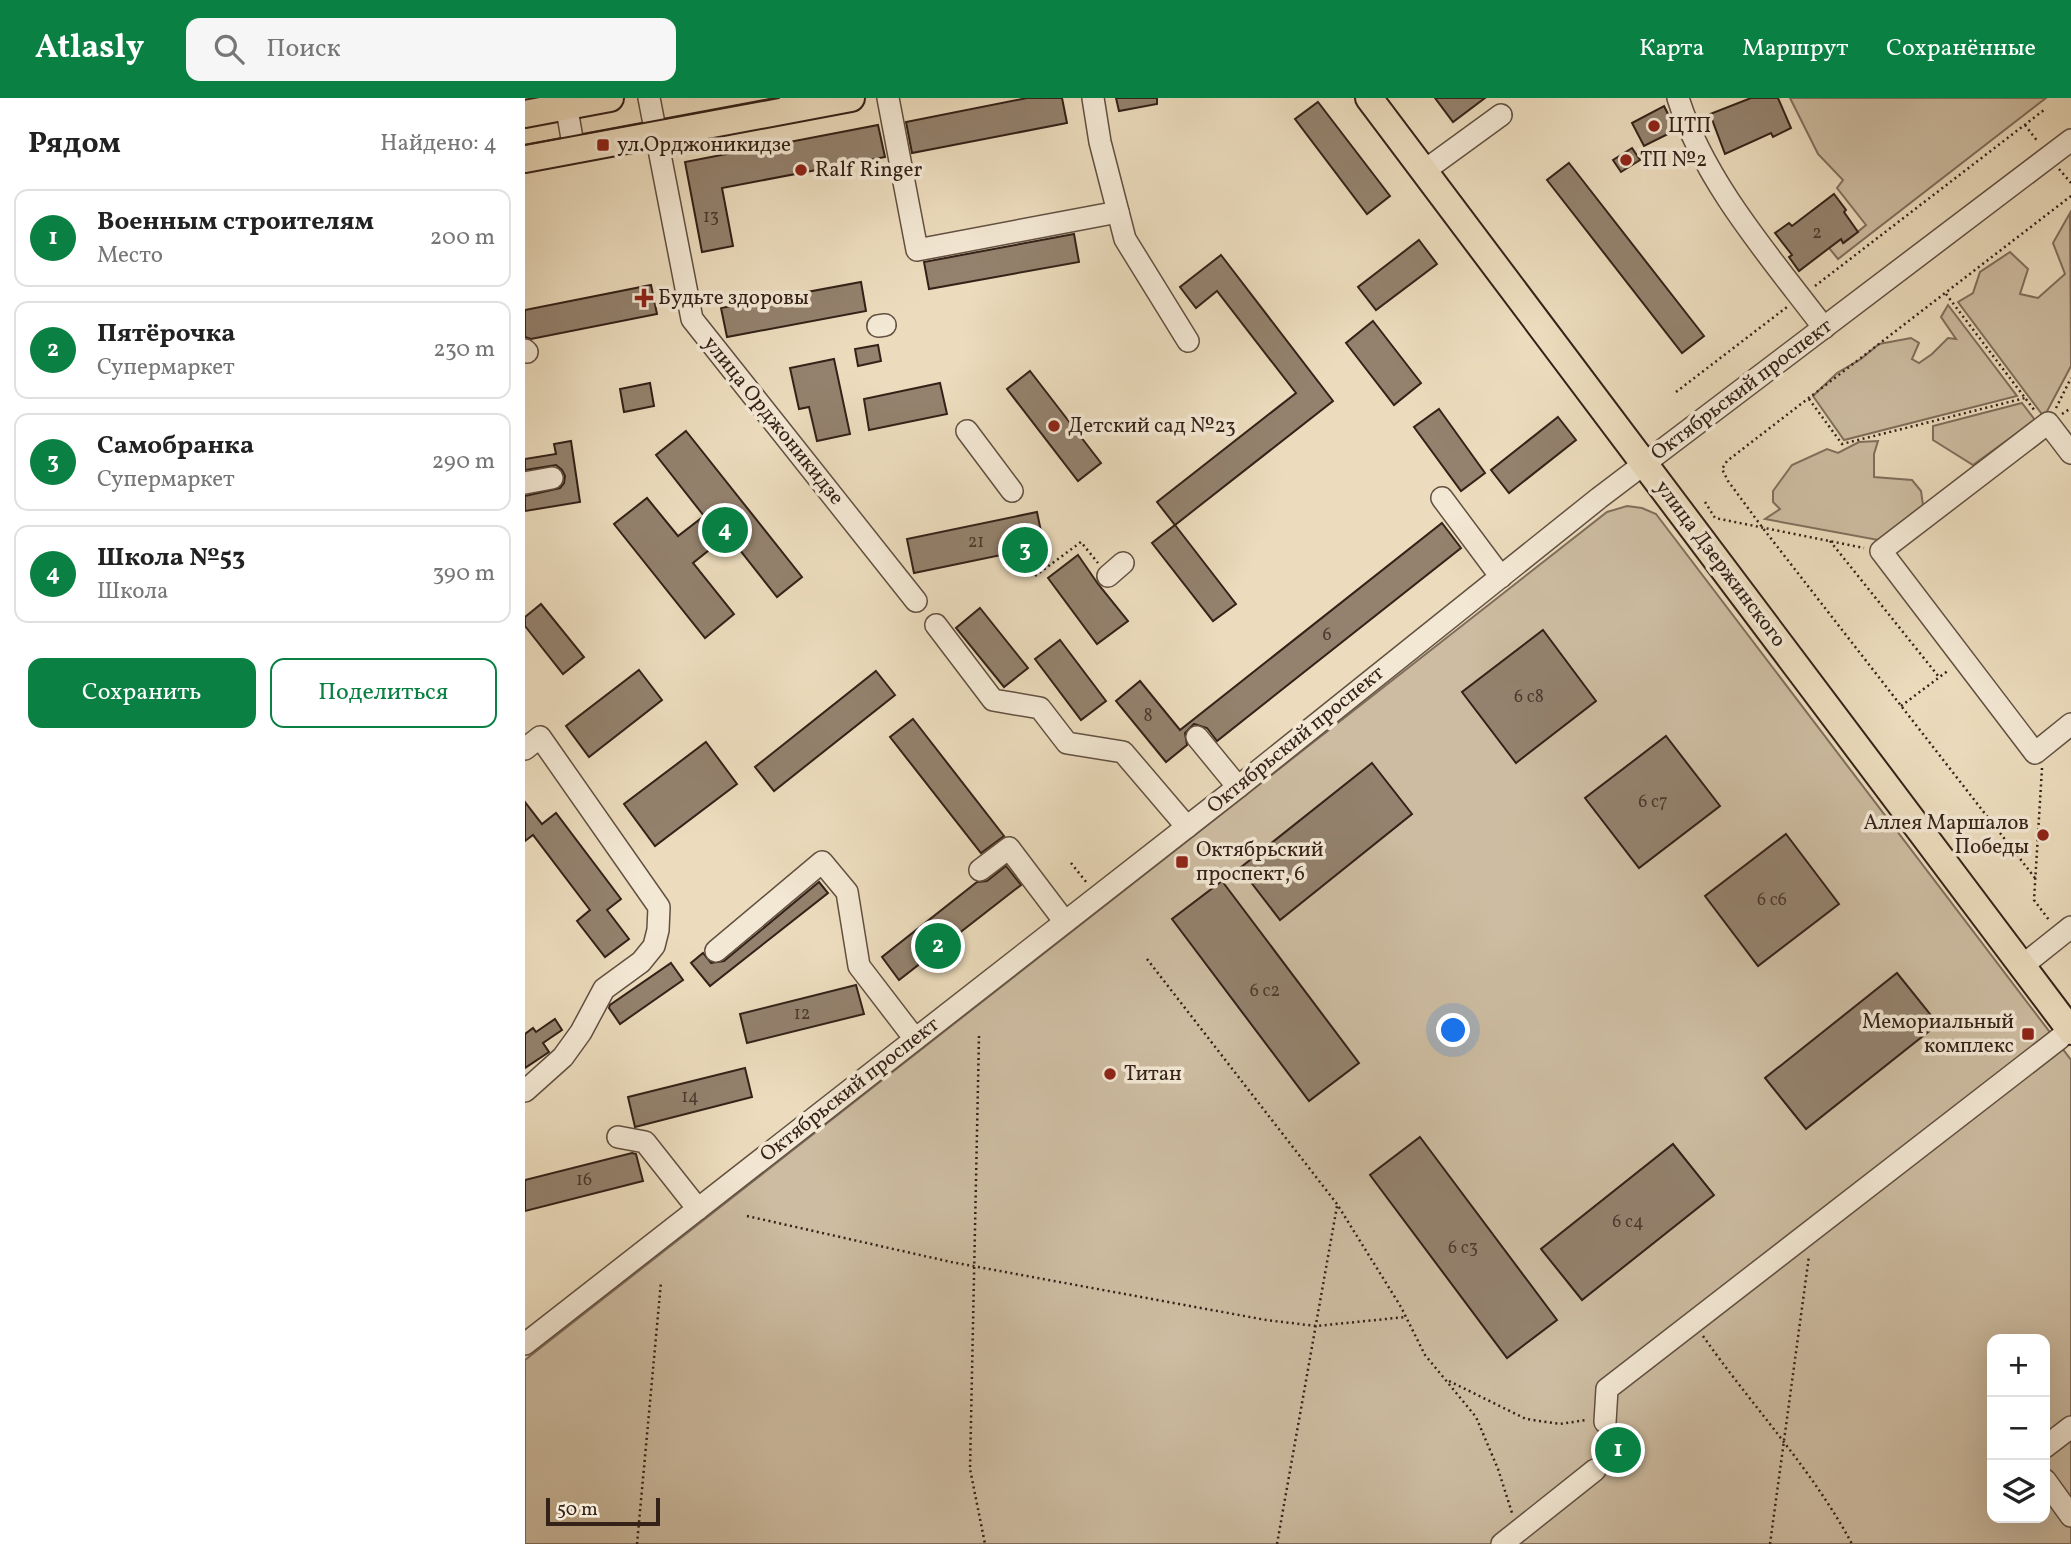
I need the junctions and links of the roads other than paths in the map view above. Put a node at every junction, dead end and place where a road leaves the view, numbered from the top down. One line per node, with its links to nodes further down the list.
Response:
1 (610, 98): 8 (main road)
2 (649, 98): 11 (street, улица Орджоникидзе)
3 (851, 98): 11 (main road)
4 (888, 98): 16 (street)
5 (1093, 98): 16 (street)
6 (1369, 98): 15 (main road, улица Дзержинского)
7 (1678, 98): 17 (street)
8 (566, 102): 9 (main road); 13 (street)
9 (525, 114)
10 (1501, 115): 15 (street)
11 (656, 134): 13 (main road); 27 (street, улица Орджоникидзе)
12 (2071, 140): 17 (street, Октябрьский проспект)
13 (574, 150): 14 (main road)
14 (525, 159)
15 (1424, 171): 21 (main road, улица Дзержинского)
16 (1118, 212): 18 (street)
17 (1824, 328): 21 (street, Октябрьский проспект)
18 (1188, 341)
19 (967, 431): 24 (street)
20 (2071, 453): 29 (street)
21 (1644, 464): 26 (street, Октябрьский проспект); 38 (main road, улица Дзержинского)
22 (552, 478): 23 (street)
23 (525, 483)
24 (1013, 491)
25 (1442, 498): 26 (street)
26 (1501, 576): 32 (street, Октябрьский проспект)
27 (916, 601)
28 (936, 625): 33 (street)
29 (2071, 724)
30 (1197, 737): 32 (street)
31 (525, 749): 41 (street)
32 (1238, 787): 33 (street, Октябрьский проспект)
33 (1187, 827): 35 (street, Октябрьский проспект)
34 (980, 870): 35 (street)
35 (1065, 922): 40 (street, Октябрьский проспект)
36 (2066, 931): 38 (street)
37 (716, 951): 40 (street)
38 (2022, 966): 39 (main road, улица Дзержинского)
39 (2065, 1035): 45 (street)
40 (915, 1039): 43 (street, Октябрьский проспект)
41 (525, 1091)
42 (618, 1137): 43 (street)
43 (698, 1209): 44 (street, Октябрьский проспект)
44 (525, 1344)
45 (1607, 1424)
46 (2071, 1427): 47 (street)
47 (2050, 1443)
48 (1600, 1467): 51 (street)
49 (2050, 1487): 50 (street)
50 (2071, 1516)
51 (1502, 1544)

